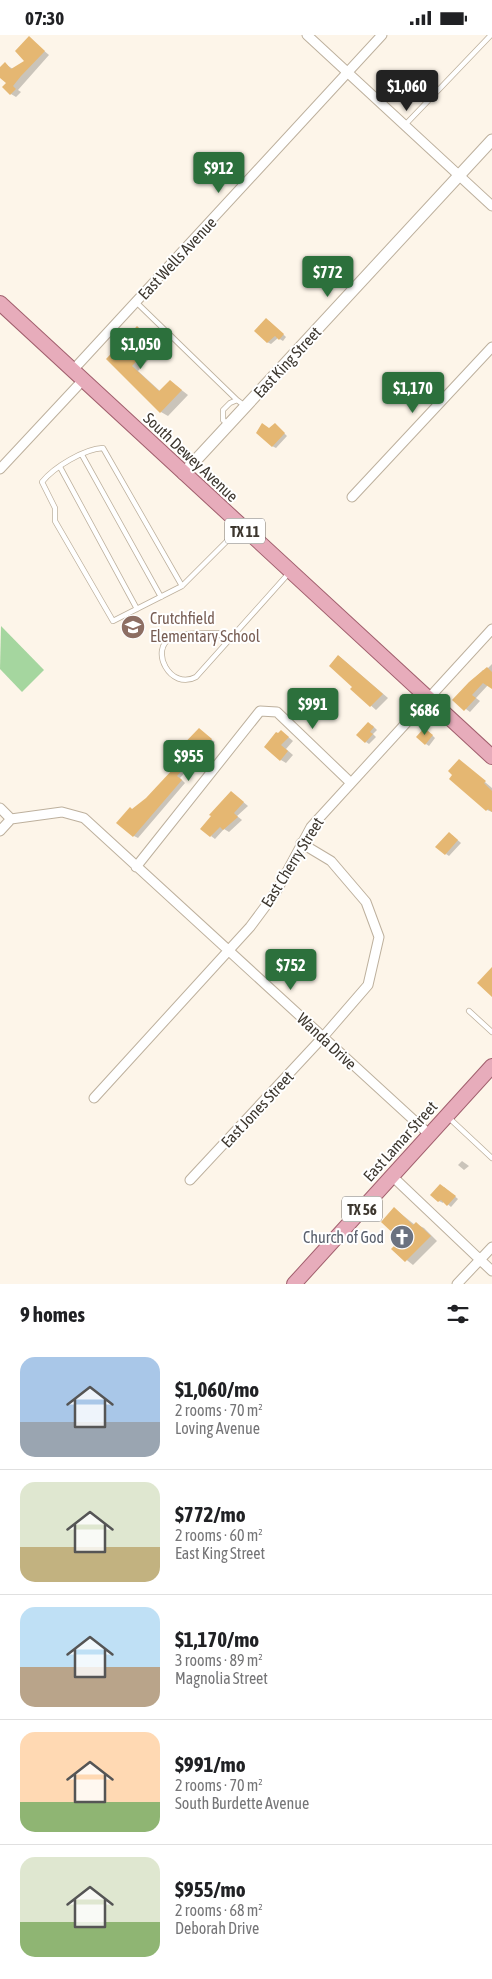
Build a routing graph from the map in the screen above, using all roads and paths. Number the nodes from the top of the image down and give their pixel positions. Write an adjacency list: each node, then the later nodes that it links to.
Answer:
1 (308, 35): 4 (street)
2 (382, 35): 4 (street, East Wells Avenue)
3 (491, 35): 5 (lane)
4 (347, 73): 5 (street); 9 (street, East Wells Avenue)
5 (404, 125): 7 (street)
6 (492, 140): 7 (street, East King Street)
7 (458, 175): 8 (street); 14 (street, East King Street)
8 (492, 206)
9 (136, 302): 12 (street, East Wells Avenue); 14 (lane)
10 (0, 303): 12 (main road, South Dewey Avenue / TX 11)
11 (492, 347): 19 (street)
12 (73, 370): 13 (main road, South Dewey Avenue / TX 11)
13 (84, 379): 17 (street); 18 (main road, South Dewey Avenue / TX 11)
14 (242, 403): 18 (street, East King Street)
15 (82, 455): 16 (lane); 22 (lane); 23 (lane)
16 (60, 467): 24 (lane); 24 (lane)
17 (0, 469)
18 (184, 474): 20 (main road, South Dewey Avenue / TX 11)
19 (352, 497)
20 (241, 527): 21 (main road, South Dewey Avenue / TX 11); 22 (lane)
21 (289, 572): 26 (lane); 27 (main road, South Dewey Avenue / TX 11)
22 (182, 586): 23 (lane)
23 (161, 597): 24 (lane)
24 (137, 609)
25 (492, 629): 27 (street, East Cherry Street)
26 (227, 641): 26 (lane)
27 (428, 699): 28 (main road, South Dewey Avenue / TX 11); 29 (street, East Cherry Street)
28 (492, 757)
29 (351, 783): 33 (street, East Cherry Street); 34 (street)
30 (0, 809): 31 (street)
31 (11, 819): 32 (street); 34 (street, Wanda Drive)
32 (0, 831)
33 (302, 843): 35 (street, East Cherry Street); 38 (street, East Jones Street)
34 (136, 867): 35 (street, Wanda Drive)
35 (229, 949): 38 (street, Wanda Drive); 40 (street, East Cherry Street)
36 (469, 1011): 37 (lane)
37 (492, 1032)
38 (323, 1037): 42 (street, Wanda Drive); 45 (street, East Jones Street)
39 (492, 1066): 41 (main road, East Lamar Street / TX 56)
40 (94, 1098)
41 (447, 1116): 42 (main road, East Lamar Street / TX 56); 43 (lane)
42 (430, 1135): 44 (main road, East Lamar Street / TX 56)
43 (492, 1158)
44 (392, 1176): 47 (street); 49 (main road, East Lamar Street / TX 56)
45 (190, 1181)
46 (492, 1247): 47 (street)
47 (480, 1260): 48 (street); 50 (street)
48 (492, 1271)
49 (294, 1284)
50 (457, 1284)

